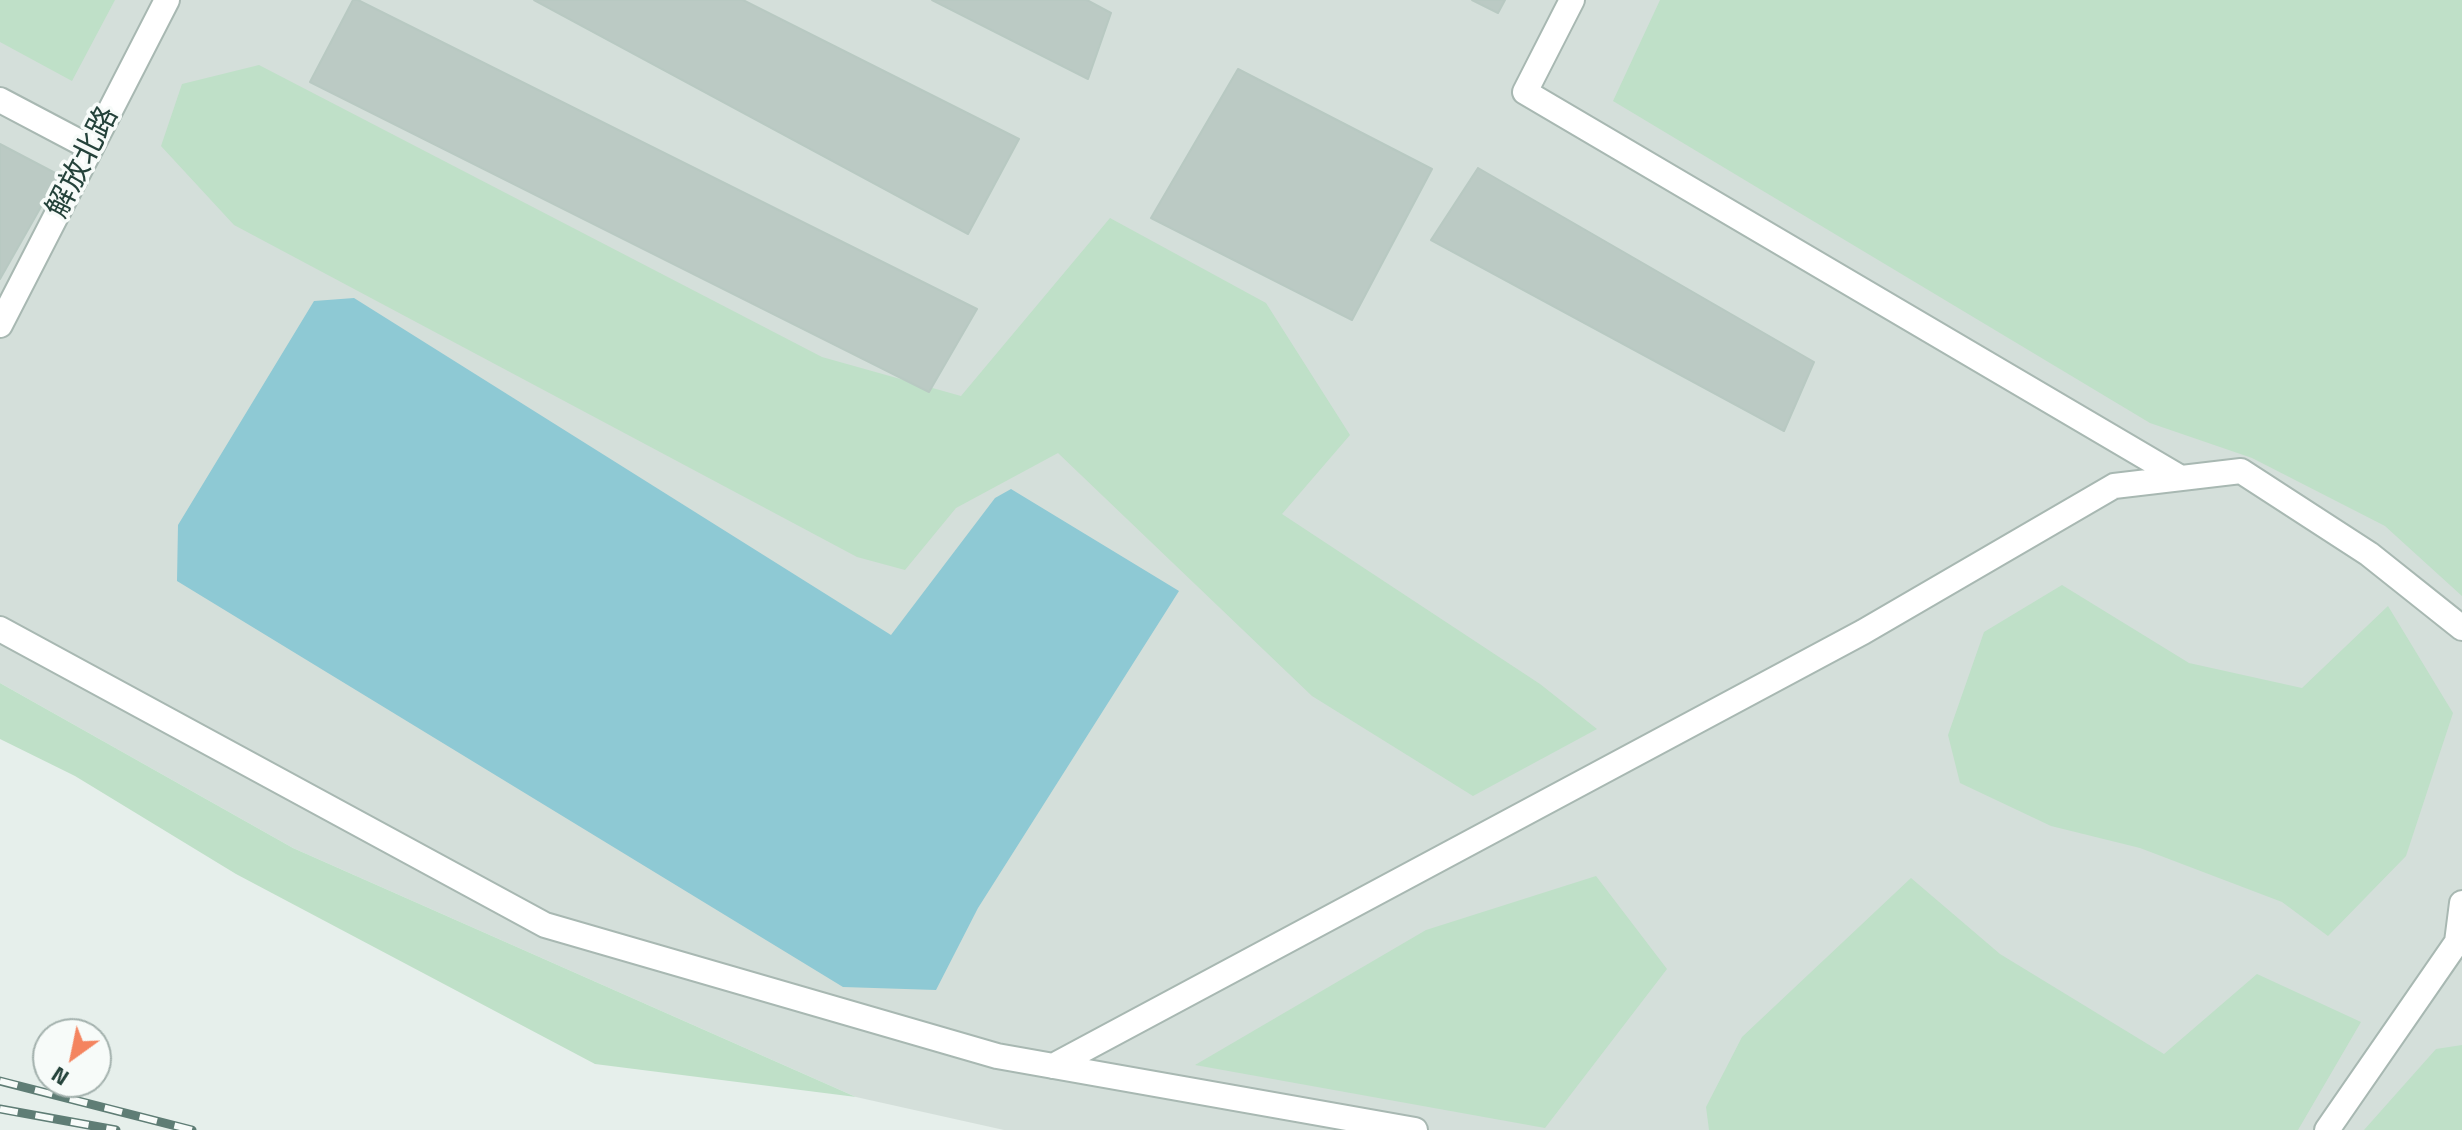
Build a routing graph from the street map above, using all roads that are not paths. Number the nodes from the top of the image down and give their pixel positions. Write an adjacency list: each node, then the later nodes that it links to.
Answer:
1 (167, 0): 4 (street, 解放北路)
2 (1572, 0): 6 (street)
3 (0, 100): 4 (street)
4 (91, 148): 5 (street, 解放北路)
5 (0, 325)
6 (2181, 478): 7 (street); 11 (street)
7 (2462, 628)
8 (0, 629): 11 (street)
9 (2462, 903): 10 (street)
10 (2459, 942): 13 (street)
11 (1053, 1066): 12 (street)
12 (1415, 1130)
13 (2327, 1130)

